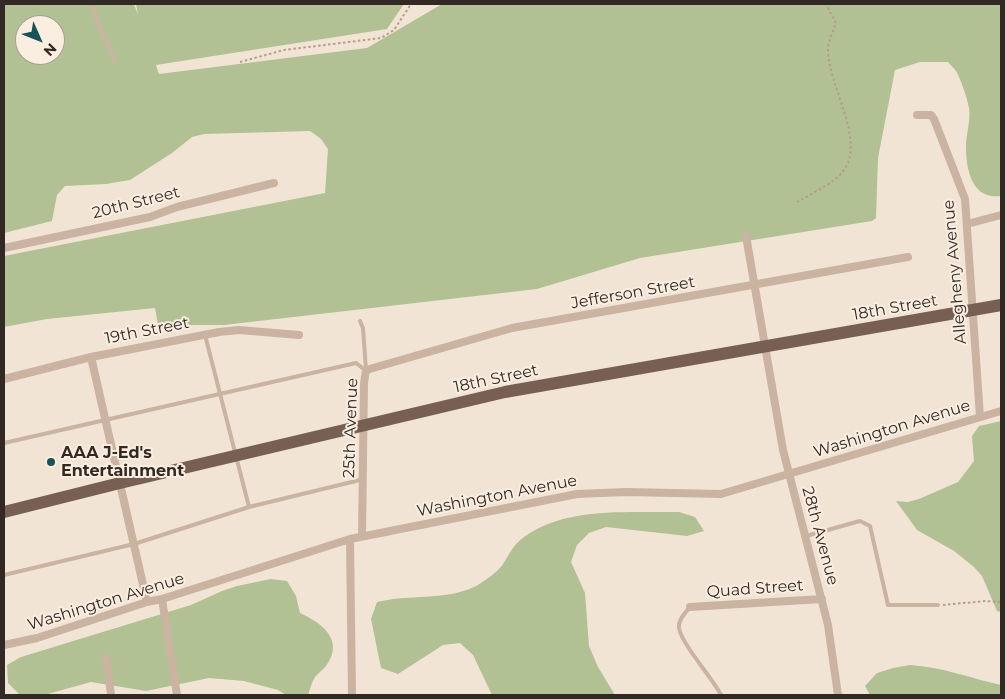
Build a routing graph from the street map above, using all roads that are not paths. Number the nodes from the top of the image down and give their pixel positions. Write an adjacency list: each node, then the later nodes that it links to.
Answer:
1 (93, 4): 2 (lane)
2 (116, 61)
3 (917, 115): 6 (street, Allegheny Avenue)
4 (274, 183): 8 (street, 20th Street)
5 (1001, 215): 6 (street)
6 (967, 224): 12 (street, Allegheny Avenue)
7 (746, 236): 10 (street, 28th Avenue)
8 (4, 248)
9 (908, 257): 10 (street, Jefferson Street)
10 (755, 286): 16 (street, 28th Avenue); 18 (street, Jefferson Street)
11 (1001, 305): 12 (main road, 18th Street)
12 (972, 311): 16 (main road, 18th Street); 22 (street, Allegheny Avenue)
13 (360, 321): 18 (lane, 25th Avenue)
14 (205, 334): 15 (street, 19th Street); 17 (street, 19th Street); 20 (lane)
15 (299, 335)
16 (765, 347): 24 (main road, 18th Street); 27 (street, 28th Avenue)
17 (91, 357): 19 (street, 19th Street); 23 (street)
18 (366, 370): 20 (lane); 24 (street, 25th Avenue)
19 (4, 379)
20 (220, 394): 23 (lane); 26 (lane)
21 (1001, 410): 22 (street, Washington Avenue)
22 (980, 416): 27 (street, Washington Avenue)
23 (105, 420): 25 (lane); 29 (street)
24 (363, 426): 26 (main road, 18th Street); 28 (street, 25th Avenue)
25 (4, 443)
26 (236, 456): 29 (main road, 18th Street); 30 (lane)
27 (789, 474): 32 (street, Washington Avenue); 33 (street, 28th Avenue)
28 (364, 479): 30 (lane); 32 (street, 25th Avenue)
29 (120, 483): 31 (main road, 18th Street); 35 (street)
30 (249, 507): 35 (lane)
31 (4, 512)
32 (362, 536): 34 (street, Washington Avenue)
33 (806, 536): 37 (street, 28th Avenue); 40 (lane)
34 (350, 539): 38 (street, Washington Avenue); 46 (street)
35 (134, 544): 36 (lane); 39 (street)
36 (4, 575)
37 (822, 598): 41 (street, Quad Street); 48 (street, 28th Avenue)
38 (162, 599): 39 (street, Washington Avenue); 45 (street)
39 (147, 602): 42 (street, Washington Avenue)
40 (938, 605)
41 (690, 608): 47 (lane)
42 (4, 645)
43 (106, 657): 44 (street)
44 (111, 695)
45 (177, 695)
46 (352, 695)
47 (721, 695)
48 (838, 695)

